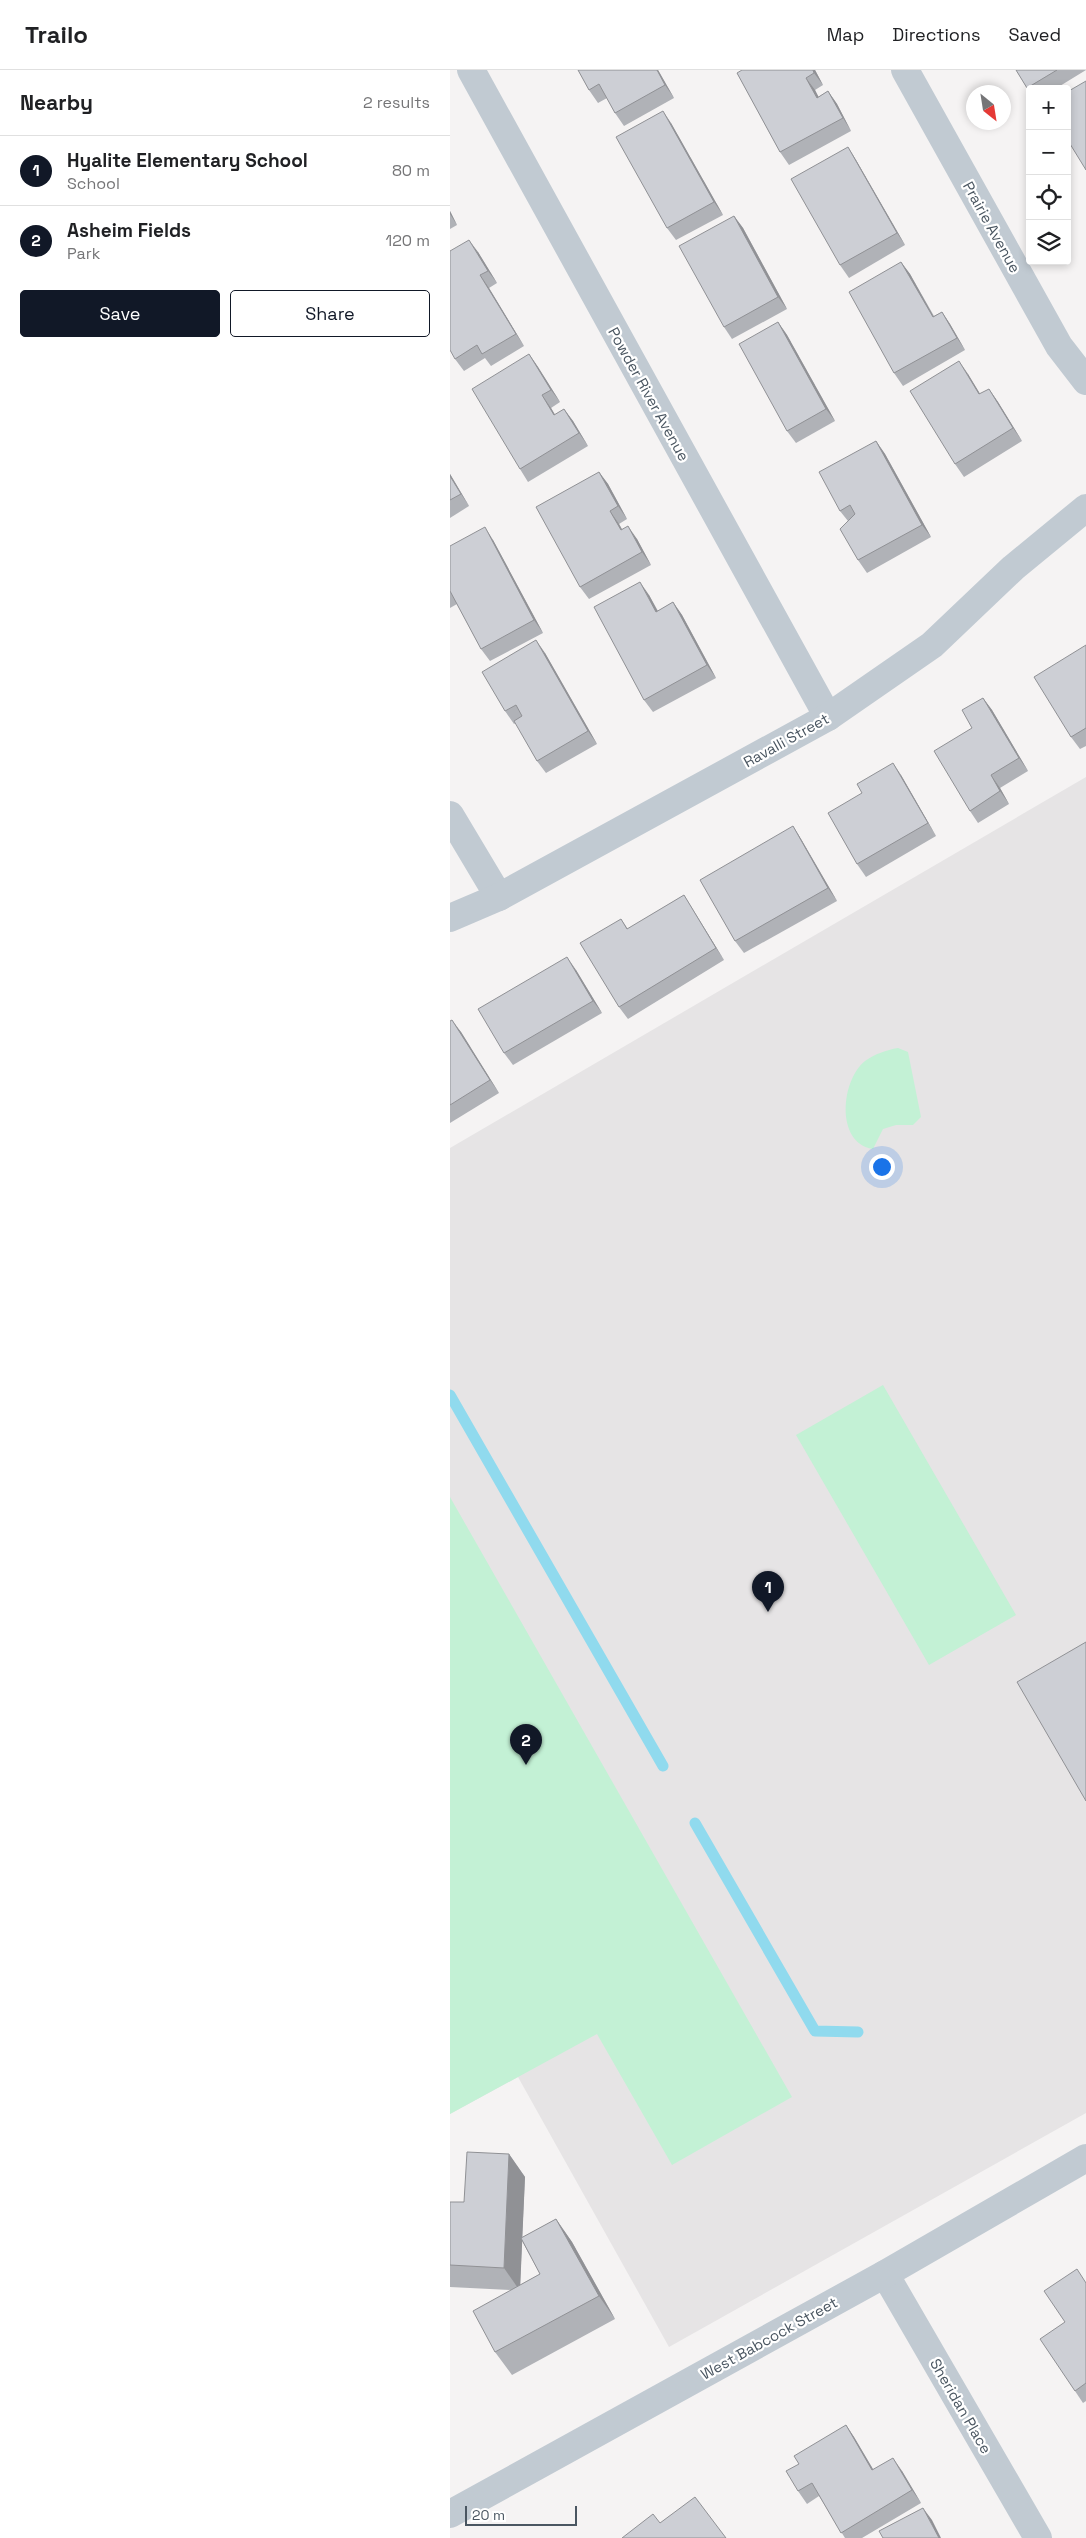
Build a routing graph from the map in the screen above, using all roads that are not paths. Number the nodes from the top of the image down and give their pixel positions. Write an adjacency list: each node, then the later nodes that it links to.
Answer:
1 (471, 70): 5 (street, Powder River Avenue)
2 (905, 70): 3 (street, Prairie Avenue)
3 (1086, 381)
4 (1086, 508): 5 (street, Ravalli Street)
5 (828, 717): 7 (street, Ravalli Street)
6 (450, 815): 7 (street)
7 (499, 897): 8 (street, Ravalli Street)
8 (450, 918)
9 (1086, 2158): 10 (street, West Babcock Street)
10 (885, 2274): 11 (street, West Babcock Street); 12 (street, Sheridan Place)
11 (450, 2514)
12 (1038, 2538)

